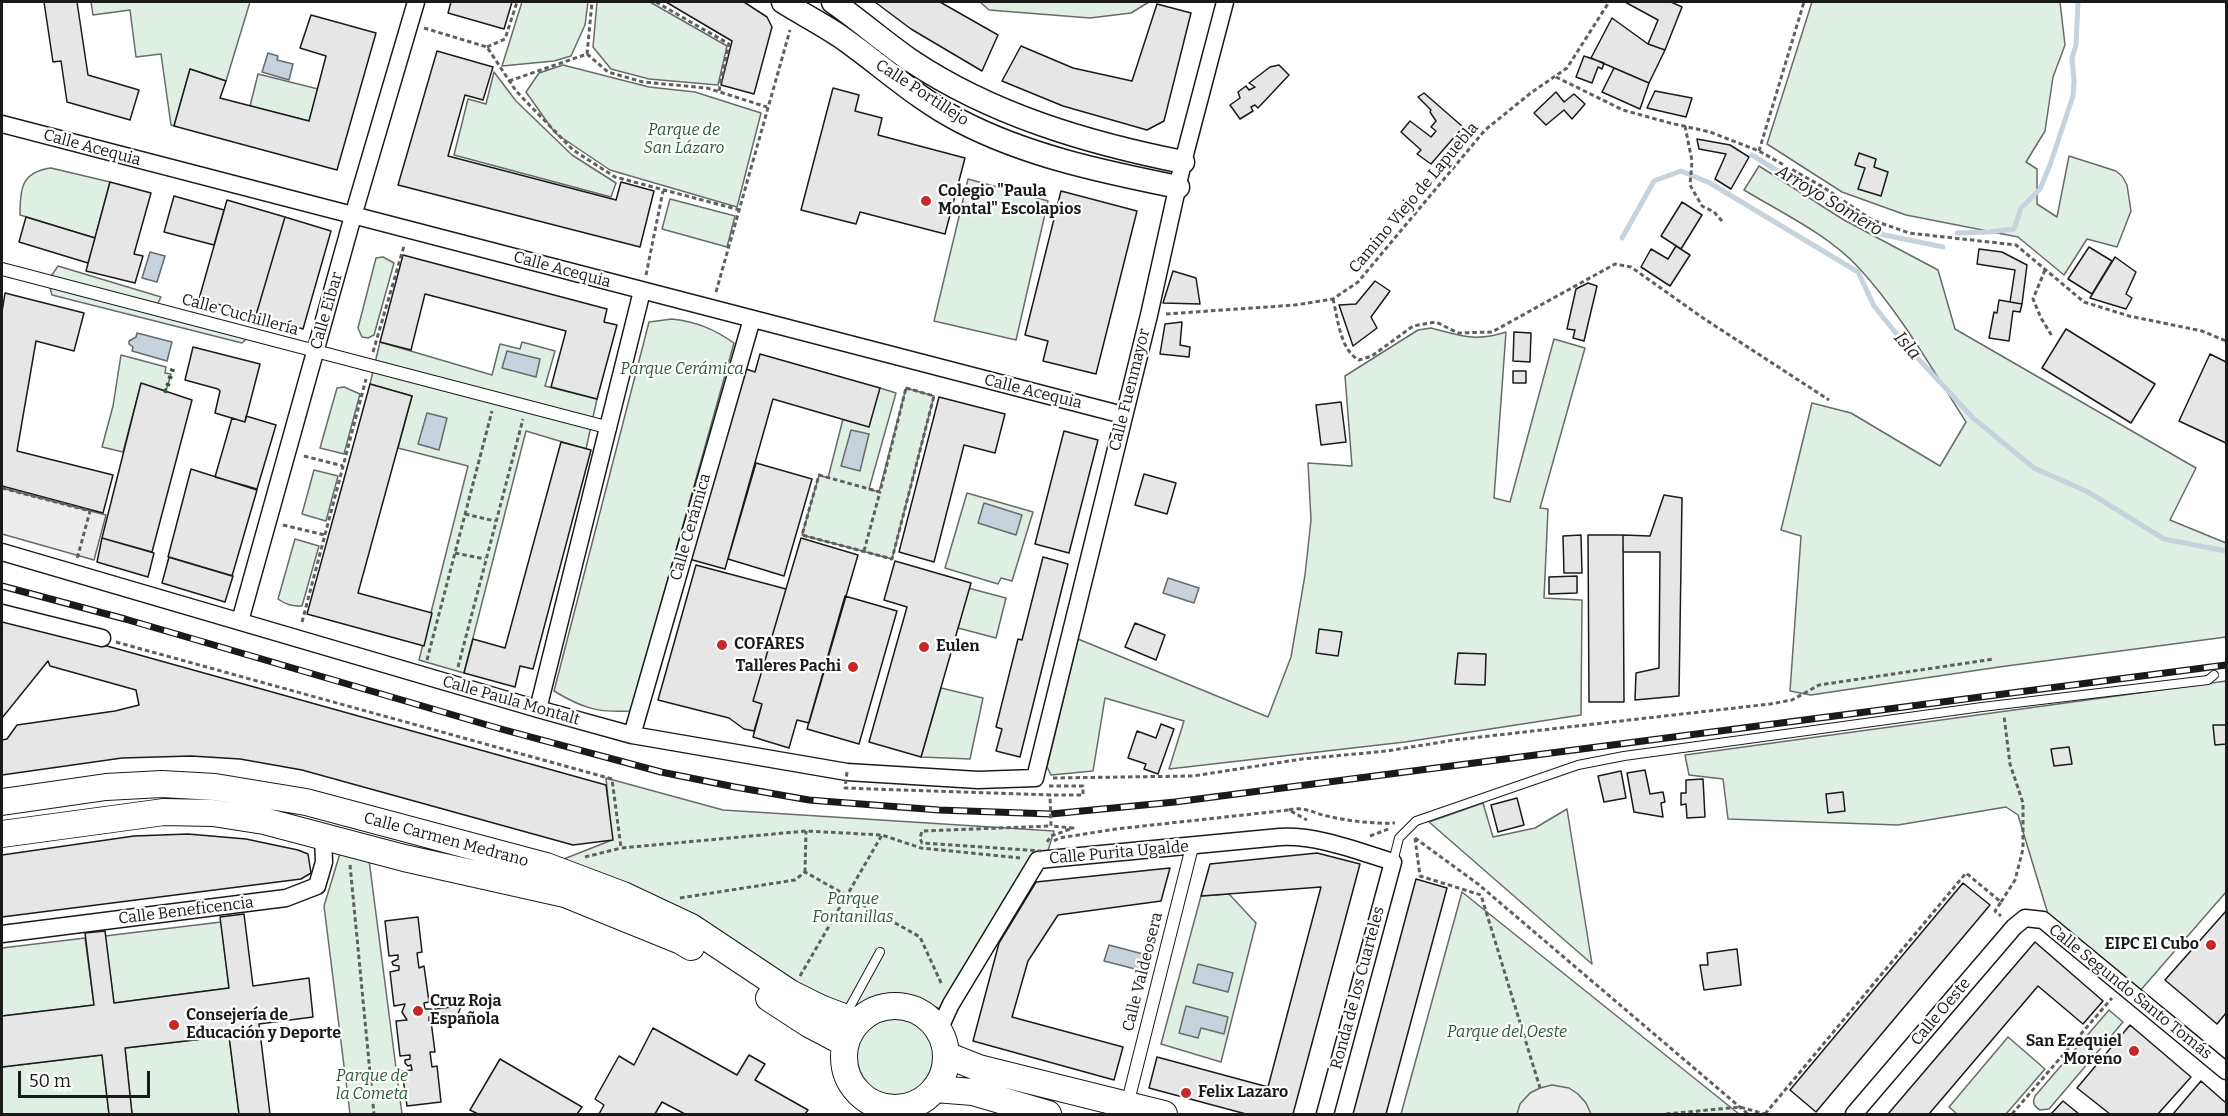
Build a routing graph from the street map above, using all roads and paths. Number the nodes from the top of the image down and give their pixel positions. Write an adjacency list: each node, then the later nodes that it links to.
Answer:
1 (416, 2): 10 (street, Calle Eibar)
2 (517, 2): 11 (path)
3 (592, 2): 12 (path)
4 (656, 2): 15 (path)
5 (833, 2): 20 (main road, Calle Portillejo)
6 (1225, 2): 20 (street, Calle Fuenmayor)
7 (1609, 2): 13 (path, Camino Viejo de Lapuebla)
8 (1804, 2): 19 (path)
9 (789, 6): 16 (path); 21 (main road, Calle Portillejo)
10 (410, 23): 11 (path); 24 (street, Calle Eibar)
11 (487, 47): 14 (path)
12 (587, 54): 14 (path); 15 (path)
13 (1556, 77): 18 (path); 30 (path, Camino Viejo de Lapuebla)
14 (509, 81): 22 (path)
15 (719, 91): 16 (path)
16 (767, 107): 23 (path)
17 (2, 124): 24 (street, Calle Acequia)
18 (1685, 126): 19 (path); 25 (path)
19 (1759, 151): 28 (path)
20 (1184, 162): 21 (street, Calle Fuenmayor)
21 (1178, 187): 32 (street, Calle Fuenmayor)
22 (663, 191): 23 (path); 29 (path)
23 (740, 210): 31 (path)
24 (353, 216): 26 (street, Calle Acequia); 36 (street, Calle Eibar)
25 (1722, 221)
26 (408, 230): 29 (street, Calle Acequia); 37 (path)
27 (2, 269): 36 (street, Calle Cuchillería)
28 (2045, 270): 34 (path); 35 (path)
29 (642, 291): 31 (street, Calle Acequia); 42 (street)
30 (1333, 299): 32 (path, Camino Viejo de Lapuebla); 39 (path)
31 (712, 308): 33 (street, Calle Acequia)
32 (1149, 315): 41 (street, Calle Fuenmayor)
33 (752, 319): 41 (street, Calle Acequia); 66 (street, Calle Cerámica)
34 (2052, 336)
35 (2226, 341)
36 (315, 351): 37 (street, Calle Cuchillería); 43 (street, Calle Eibar)
37 (370, 365): 38 (street, Calle Cuchillería); 44 (path)
38 (495, 397): 40 (street, Calle Cuchillería); 47 (path)
39 (1829, 400)
40 (527, 405): 42 (street, Calle Cuchillería); 48 (path)
41 (1123, 415): 68 (street, Calle Fuenmayor)
42 (610, 428): 65 (street)
43 (288, 451): 44 (path); 49 (street, Calle Eibar)
44 (343, 466): 50 (path)
45 (2, 488): 55 (path)
46 (880, 492): 51 (path); 51 (path); 51 (path)
47 (465, 514): 48 (path); 53 (path)
48 (496, 521): 54 (path)
49 (268, 522): 50 (path); 57 (street, Calle Eibar)
50 (325, 535): 58 (path)
51 (864, 551)
52 (2, 552): 55 (street, Calle Paula Montalt)
53 (455, 553): 54 (path); 61 (path)
54 (486, 559): 63 (path)
55 (74, 572): 57 (street, Calle Paula Montalt)
56 (2, 613): 59 (street)
57 (240, 621): 58 (street, Calle Paula Montalt)
58 (297, 638): 61 (street, Calle Paula Montalt)
59 (102, 639): 74 (path)
60 (1994, 659): 68 (path)
61 (423, 675): 63 (street, Calle Paula Montalt)
62 (2214, 675): 64 (lane)
63 (453, 684): 65 (street, Calle Paula Montalt)
64 (2003, 705): 72 (lane); 87 (path)
65 (538, 709): 66 (street, Calle Paula Montalt)
66 (632, 735): 67 (street, Calle Paula Montalt)
67 (847, 772): 68 (street, Calle Paula Montalt); 69 (path, bridge)
68 (1041, 782): 69 (path)
69 (1050, 795): 73 (path, bridge)
70 (2, 802): 92 (main road, Calle Carmen Medrano)
71 (1289, 810): 72 (path)
72 (1414, 822): 81 (lane)
73 (1051, 826): 77 (path); 80 (path, bridge)
74 (806, 831): 76 (path); 82 (path)
75 (2, 834): 78 (main road, Calle Carmen Medrano)
76 (882, 835): 80 (path); 84 (path)
77 (1051, 836)
78 (335, 839): 90 (street, Calle Beneficencia); 95 (main road, Calle Carmen Medrano); 105 (path)
79 (1192, 847): 80 (street, Calle Purita Ugalde); 81 (street, Calle Purita Ugalde); 102 (street, Calle Valdeosera)
80 (1039, 856): 94 (street, Calle Purita Ugalde)
81 (1394, 862): 109 (street, Ronda de los Cuarteles)
82 (805, 872): 84 (path); 86 (path)
83 (1489, 893): 85 (path); 85 (path); 103 (path)
84 (847, 894): 92 (path); 94 (path)
85 (1481, 895): 100 (path)
86 (675, 899)
87 (2001, 902): 89 (path); 112 (path)
88 (2032, 918): 89 (street, Calle Oeste); 93 (street, Calle Segundo Santo Tomás)
89 (2014, 927): 113 (street, Calle Oeste)
90 (2, 934)
91 (880, 952): 95 (lane)
92 (790, 993): 95 (main road, Calle Carmen Medrano)
93 (2136, 998): 98 (street, Calle Segundo Santo Tomás); 114 (path)
94 (951, 1004): 96 (street, Calle Purita Ugalde)
95 (849, 1028): 96 (main road); 99 (main road)
96 (939, 1030): 97 (main road)
97 (946, 1055): 101 (main road); 102 (main road)
98 (2226, 1071)
99 (852, 1085): 104 (main road); 106 (main road)
100 (1540, 1088)
101 (935, 1089): 104 (main road); 107 (main road)
102 (1126, 1105): 108 (main road)
103 (1740, 1107): 110 (path); 111 (path); 112 (path)
104 (877, 1111)
105 (374, 1114)
106 (853, 1114)
107 (1048, 1114)
108 (1164, 1114)
109 (1324, 1114)
110 (1666, 1114)
111 (1748, 1114)
112 (1765, 1114)
113 (1854, 1114)
114 (2012, 1114)

